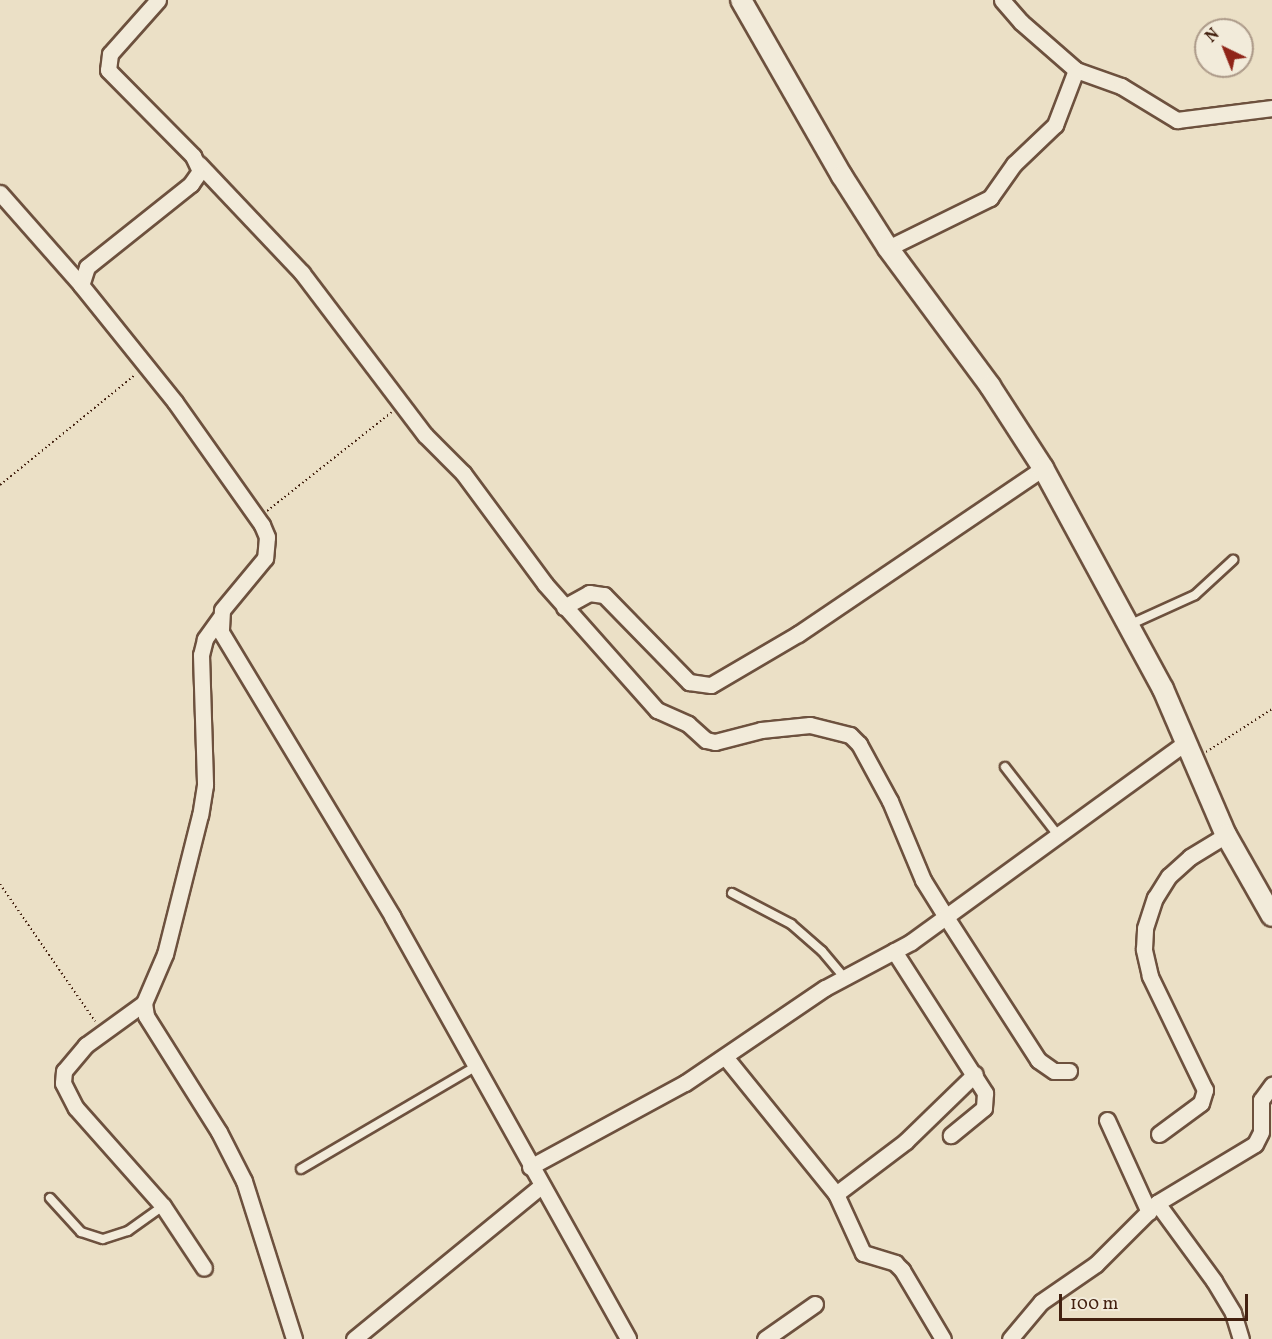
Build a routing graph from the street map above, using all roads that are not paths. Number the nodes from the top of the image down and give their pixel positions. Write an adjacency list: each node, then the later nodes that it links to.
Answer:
1 (158, 0): 6 (street)
2 (741, 0): 8 (street)
3 (1002, 0): 4 (street)
4 (1076, 70): 5 (street); 8 (street)
5 (1272, 108)
6 (198, 164): 9 (street); 12 (street)
7 (0, 193): 9 (street)
8 (888, 249): 10 (street)
9 (81, 285): 13 (street)
10 (1043, 468): 12 (street); 14 (street)
11 (1233, 560): 14 (lane)
12 (564, 607): 21 (street)
13 (220, 618): 24 (street); 26 (street)
14 (1129, 625): 15 (street)
15 (1190, 751): 17 (street); 18 (street)
16 (1005, 766): 17 (lane)
17 (1057, 834): 21 (street)
18 (1226, 835): 20 (street); 31 (street)
19 (732, 893): 23 (lane)
20 (1272, 916)
21 (946, 917): 22 (street); 27 (street)
22 (894, 951): 23 (street); 28 (street)
23 (844, 977): 25 (street)
24 (144, 1003): 38 (street); 42 (street)
25 (726, 1058): 33 (street); 36 (street)
26 (475, 1067): 33 (street); 34 (lane)
27 (1069, 1071)
28 (975, 1074): 32 (street); 36 (street)
29 (1272, 1085): 39 (street)
30 (1107, 1120): 39 (street)
31 (1159, 1134)
32 (951, 1135)
33 (530, 1167): 35 (street)
34 (301, 1169)
35 (541, 1186): 43 (street); 44 (street)
36 (836, 1194): 46 (street)
37 (50, 1198): 38 (lane)
38 (163, 1206): 40 (street)
39 (1153, 1207): 47 (street); 48 (street)
40 (204, 1268)
41 (815, 1304): 45 (street)
42 (294, 1339)
43 (354, 1339)
44 (628, 1339)
45 (765, 1339)
46 (943, 1339)
47 (1010, 1339)
48 (1241, 1339)

